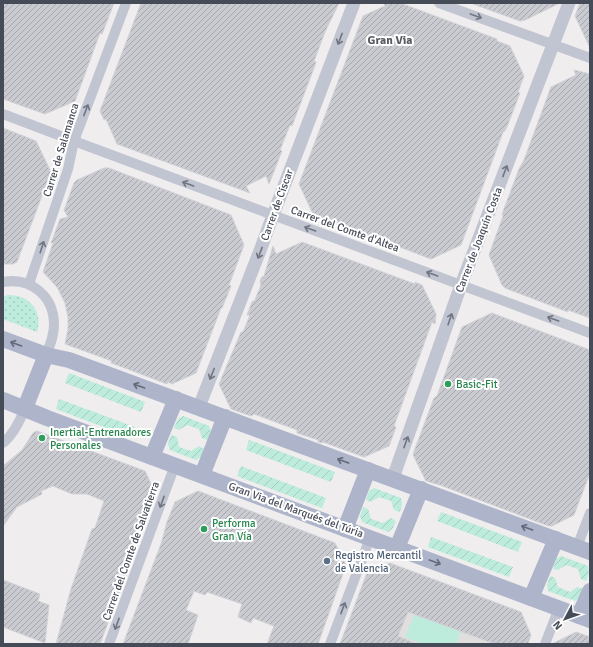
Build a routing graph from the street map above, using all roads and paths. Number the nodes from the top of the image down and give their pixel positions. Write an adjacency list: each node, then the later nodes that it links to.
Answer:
1 (126, 3): 8 (street, Carrer de Salamanca, one-way to 1)
2 (354, 3): 9 (street, Carrer de Císcar, one-way to 9)
3 (439, 3): 5 (street, one-way to 5)
4 (569, 3): 5 (street, Carrer de Joaquín Costa)
5 (553, 45): 6 (street); 12 (street, Carrer de Joaquín Costa, one-way to 5)
6 (590, 58)
7 (3, 114): 8 (street, Carrer del Comte d'Altea)
8 (74, 141): 9 (street, Carrer del Comte d'Altea, one-way to 8); 11 (street, Carrer de Salamanca, one-way to 8)
9 (273, 215): 12 (street, Carrer del Comte d'Altea, one-way to 9); 18 (street, Carrer de Císcar, one-way to 18)
10 (3, 282): 11 (street)
11 (29, 284): 15 (street)
12 (461, 285): 13 (street, Carrer del Comte d'Altea, one-way to 12); 26 (street, Carrer de Joaquín Costa, one-way to 12)
13 (590, 333)
14 (3, 339): 15 (main road, one-way to 14)
15 (46, 355): 16 (main road, one-way to 15); 19 (main road)
16 (176, 399): 18 (main road); 22 (main road)
17 (3, 400): 19 (main road, Gran Via del Marqués del Túria)
18 (199, 407): 20 (main road)
19 (25, 408): 21 (street); 22 (main road, Gran Via del Marqués del Túria)
20 (225, 417): 24 (main road, one-way to 20); 25 (main road)
21 (3, 442)
22 (152, 457): 23 (main road, Gran Via del Marqués del Túria)
23 (175, 465): 25 (main road, Gran Via del Marqués del Túria); 38 (street, Carrer del Comte de Salvatierra, one-way to 38)
24 (368, 470): 26 (main road); 29 (main road)
25 (202, 475): 29 (main road, Gran Via del Marqués del Túria)
26 (393, 478): 27 (main road)
27 (421, 489): 31 (main road, one-way to 27); 32 (main road)
28 (590, 513): 33 (street)
29 (345, 528): 30 (main road, Gran Via del Marqués del Túria)
30 (370, 538): 32 (main road, Gran Via del Marqués del Túria); 39 (street, one-way to 30)
31 (556, 539): 33 (main road); 35 (main road)
32 (396, 548): 35 (main road, Gran Via del Marqués del Túria, one-way to 35)
33 (584, 549)
34 (590, 591): 37 (main road)
35 (531, 598): 36 (main road, Gran Via del Marqués del Túria)
36 (559, 608): 37 (main road, Gran Via del Marqués del Túria); 40 (street)
37 (585, 618)
38 (109, 644)
39 (330, 644)
40 (544, 644)

